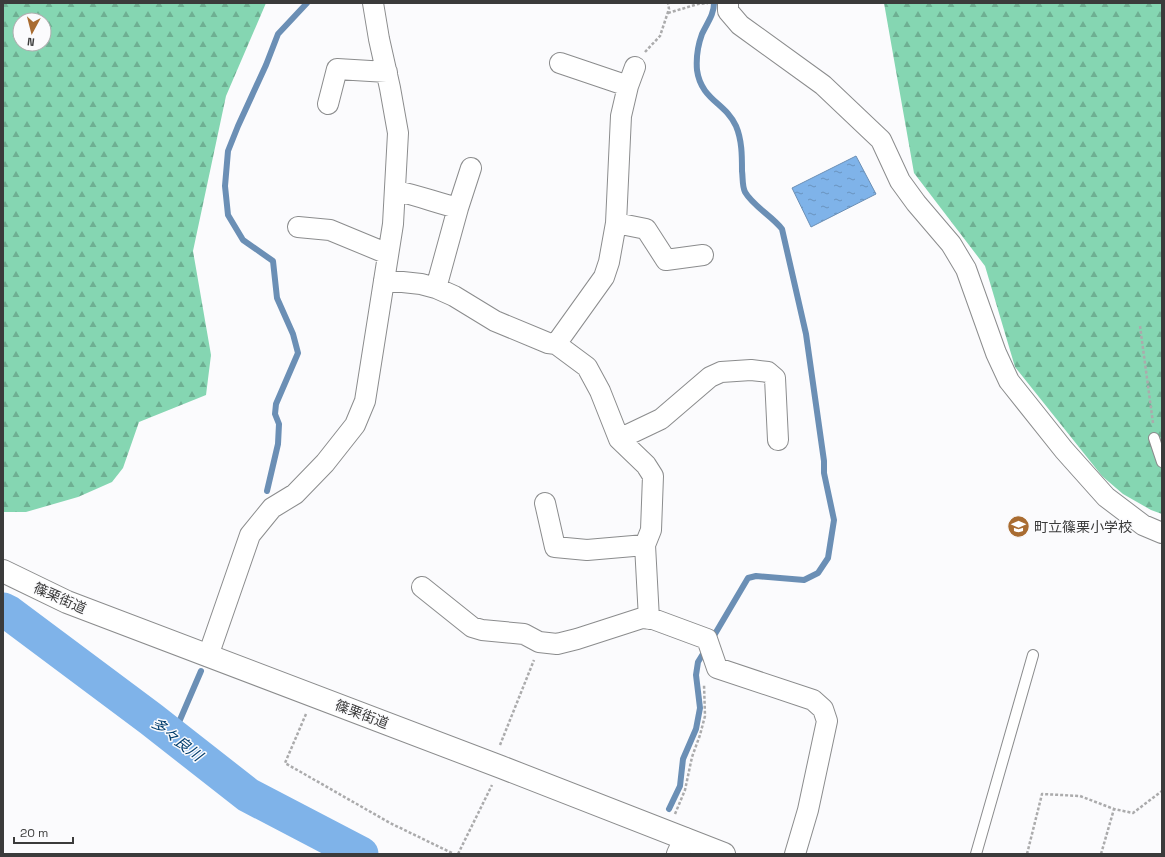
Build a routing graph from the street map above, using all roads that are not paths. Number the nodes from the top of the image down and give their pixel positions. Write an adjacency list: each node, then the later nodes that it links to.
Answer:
1 (373, 3): 5 (street)
2 (728, 3): 23 (street)
3 (560, 63): 6 (street)
4 (635, 67): 6 (street)
5 (387, 72): 7 (street); 9 (street)
6 (628, 86): 11 (street)
7 (328, 104)
8 (471, 168): 10 (street)
9 (396, 191): 10 (street); 13 (street)
10 (458, 208): 16 (street)
11 (616, 223): 14 (street); 17 (street)
12 (298, 227): 13 (street)
13 (388, 254): 15 (street)
14 (703, 255)
15 (384, 280): 16 (street); 29 (street)
16 (436, 288): 17 (street)
17 (556, 344): 19 (street)
18 (1154, 438): 21 (lane)
19 (619, 439): 20 (street); 24 (street)
20 (778, 440)
21 (1162, 462)
22 (545, 503): 24 (street)
23 (1162, 532)
24 (645, 544): 27 (street)
25 (3, 571): 29 (main road, 篠栗街道)
26 (422, 587): 27 (street)
27 (649, 619): 32 (street)
28 (1033, 655): 33 (lane)
29 (208, 656): 30 (main road, 篠栗街道)
30 (677, 842): 31 (main road, 篠栗街道)
31 (724, 854)
32 (795, 854)
33 (976, 854)

